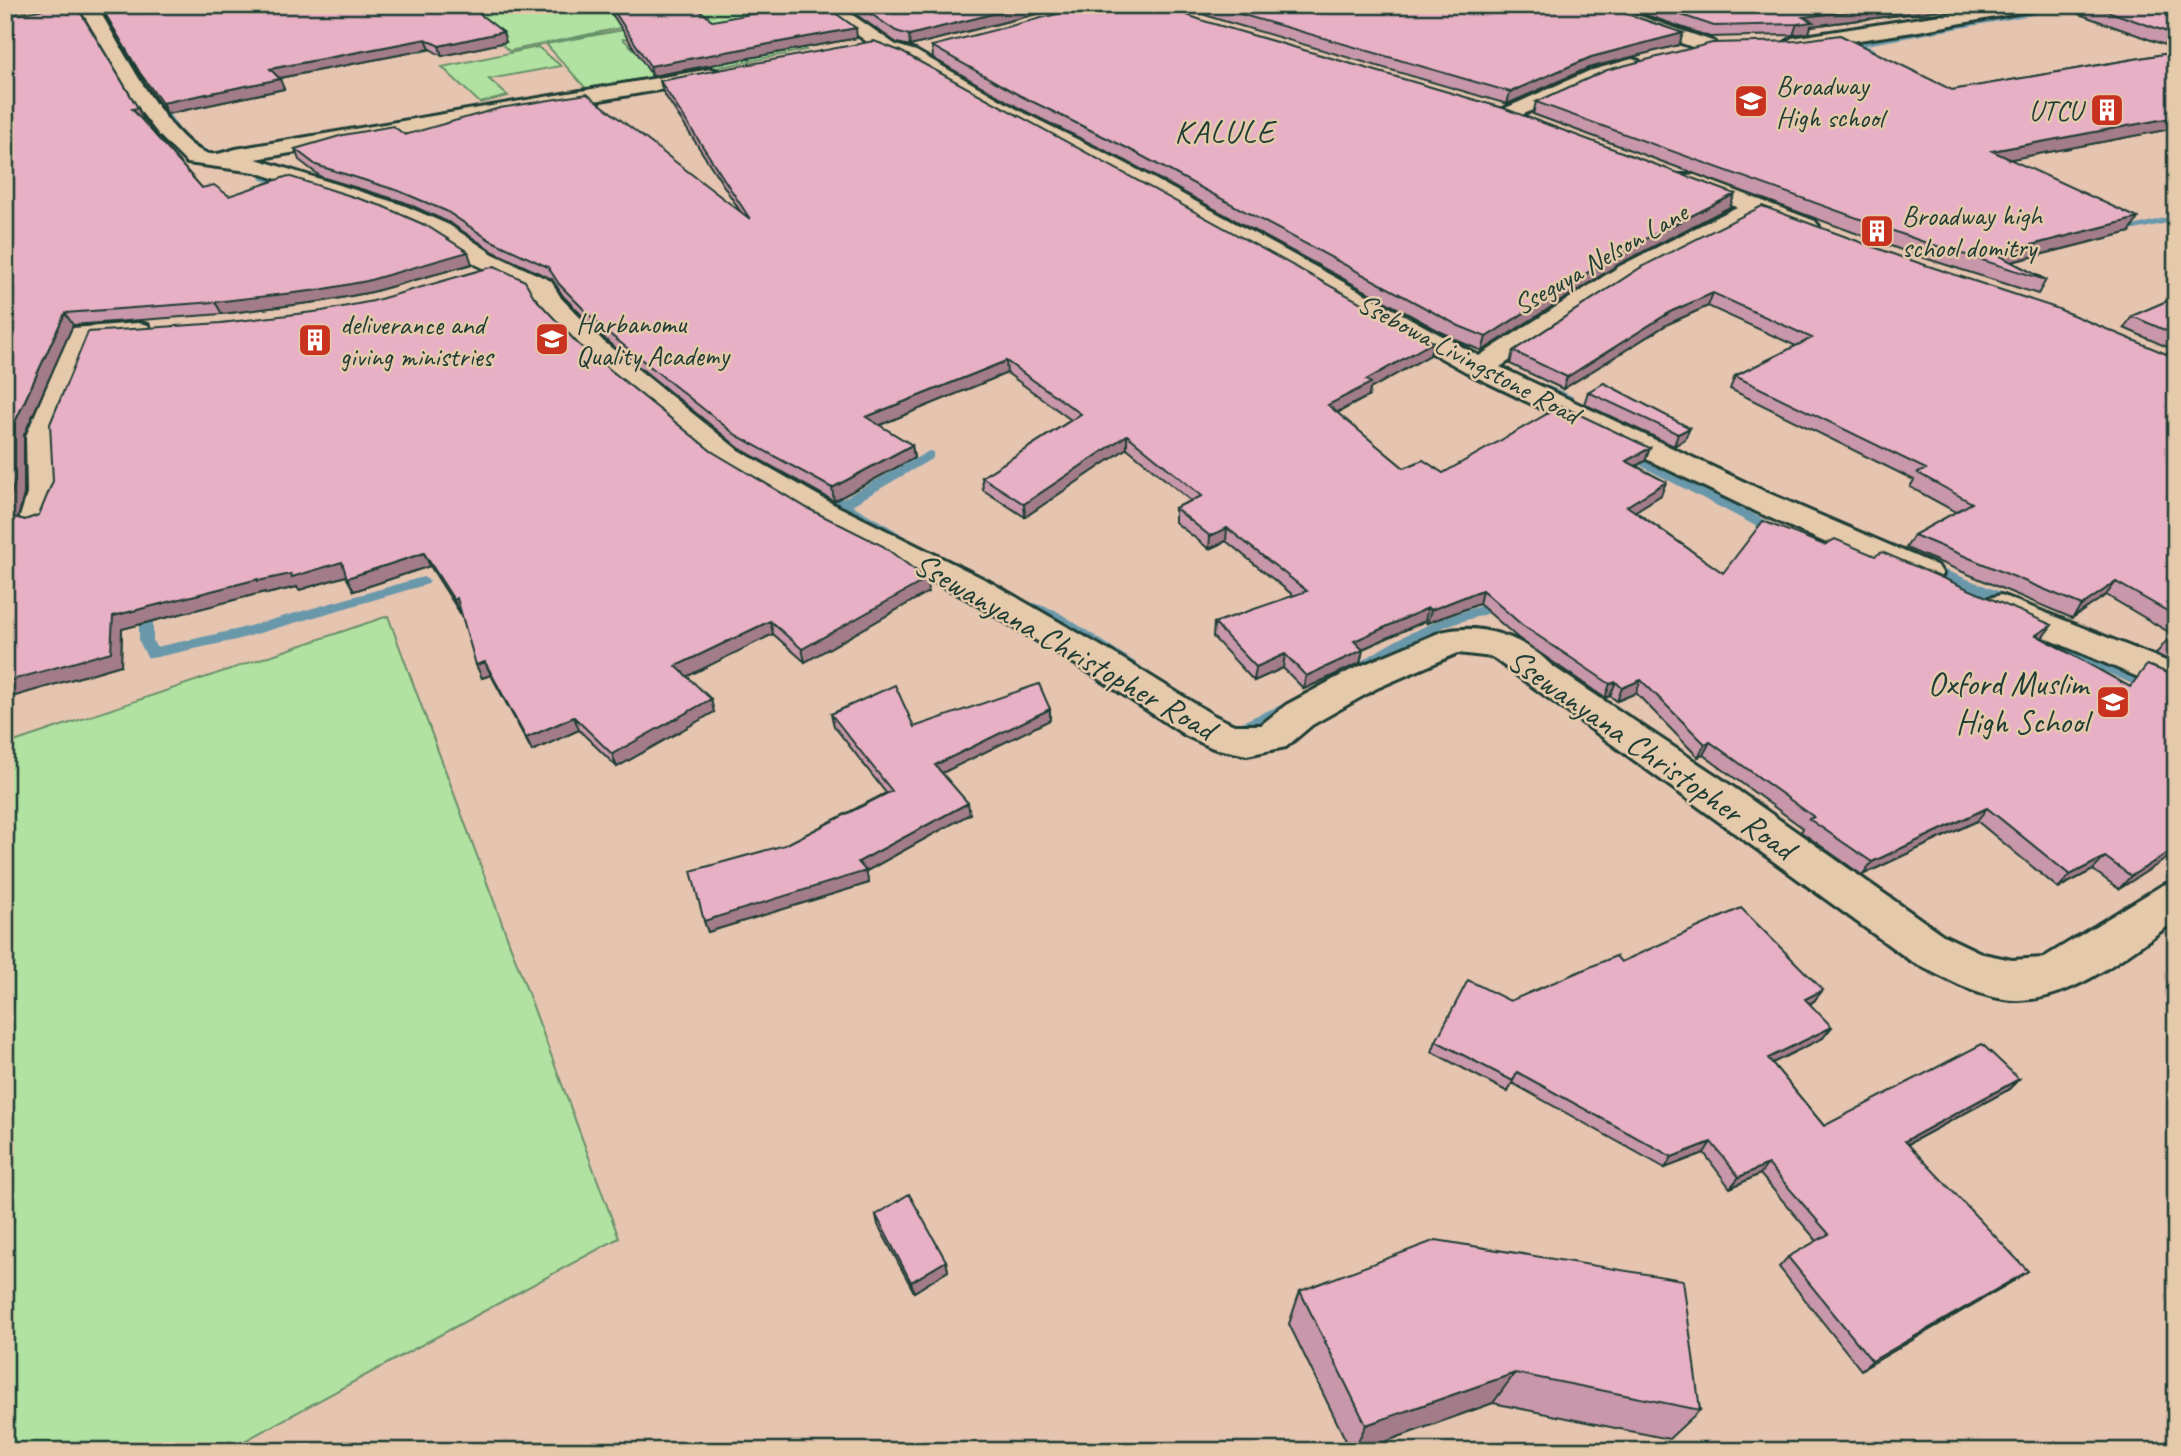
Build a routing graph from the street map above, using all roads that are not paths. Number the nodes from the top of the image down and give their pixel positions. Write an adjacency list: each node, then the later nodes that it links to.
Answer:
1 (86, 5): 6 (street); 15 (street, Ssewanyana Christopher Road)
2 (826, 5): 22 (street, Ssebowa Livingstone Road)
3 (1590, 5): 9 (street)
4 (2034, 5): 7 (street)
5 (1880, 12): 7 (street)
6 (5, 19)
7 (1913, 27): 8 (street)
8 (1769, 45)
9 (1708, 46): 10 (street); 11 (street)
10 (1732, 46)
11 (1673, 53)
12 (1651, 59): 14 (street)
13 (736, 70): 15 (street)
14 (1534, 123)
15 (208, 161): 19 (street, Ssewanyana Christopher Road)
16 (1663, 171): 17 (street)
17 (1755, 207): 18 (street); 22 (street, Sseguya Nelson Lane)
18 (1830, 234)
19 (503, 267): 20 (street); 27 (street, Ssewanyana Christopher Road)
20 (465, 276)
21 (159, 330): 23 (street)
22 (1480, 368): 24 (street, Ssebowa Livingstone Road)
23 (35, 520)
24 (1949, 584)
25 (1975, 595): 26 (street)
26 (2176, 680)
27 (2176, 898)

